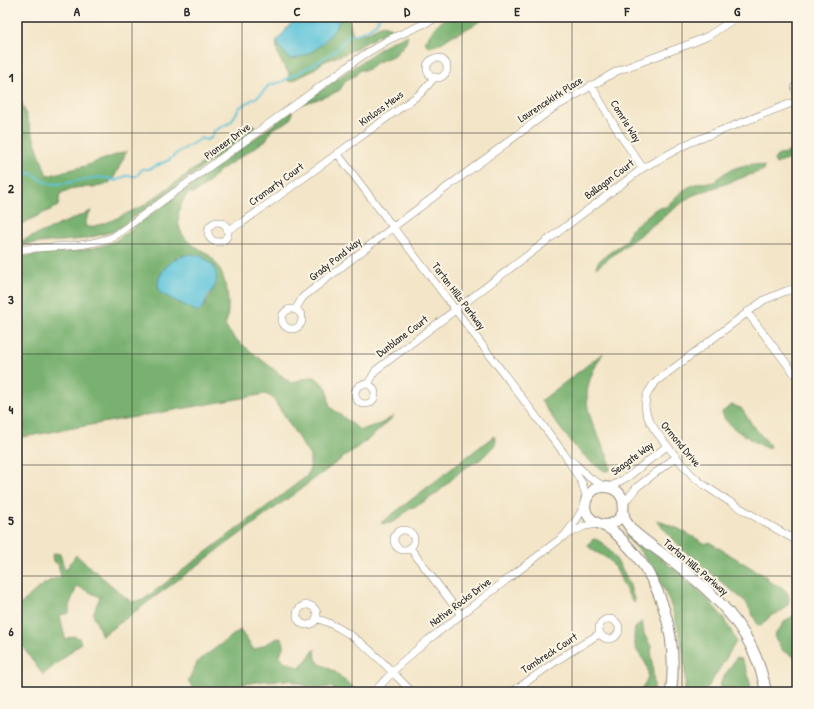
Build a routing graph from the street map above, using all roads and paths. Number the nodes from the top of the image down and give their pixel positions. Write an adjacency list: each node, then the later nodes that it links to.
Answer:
1 (439, 17): 12 (street, Pioneer Drive)
2 (737, 17): 5 (street, Laurencekirk Place)
3 (434, 78): 8 (street, Kinloss Mews)
4 (797, 83): 6 (street)
5 (591, 85): 9 (street, Comrie Way); 10 (street, Laurencekirk Place)
6 (797, 94)
7 (797, 101): 9 (street, Ballagan Court)
8 (337, 153): 10 (street, Tartan Hills Parkway); 11 (street, Cromarty Court)
9 (643, 168): 15 (street, Ballagan Court)
10 (392, 228): 14 (street, Grady Pond Way); 15 (street, Tartan Hills Parkway)
11 (227, 230)
12 (17, 250)
13 (797, 288): 16 (street, Ormond Drive)
14 (295, 310)
15 (455, 310): 18 (street, Dunblane Court); 20 (street, Tartan Hills Parkway)
16 (747, 312): 17 (street); 19 (street, Ormond Drive)
17 (797, 377)
18 (368, 384)
19 (667, 446): 21 (street, Ormond Drive); 22 (street, Seagate Way)
20 (563, 452): 22 (street, Tartan Hills Parkway); 23 (street, Tartan Hills Parkway)
21 (676, 457): 24 (street); 27 (street, Ormond Drive)
22 (607, 487): 23 (street); 24 (street, Tartan Hills Parkway)
23 (586, 501): 25 (street, Tartan Hills Parkway); 26 (street, Native Rocks Drive)
24 (624, 506): 25 (street); 37 (street, Tartan Hills Parkway)
25 (602, 525): 26 (street, Native Rocks Drive); 36 (street, Tartan Hills Parkway)
26 (564, 536): 29 (street, Native Rocks Drive)
27 (797, 541)
28 (410, 548): 29 (street)
29 (461, 615): 32 (street, Native Rocks Drive)
30 (316, 618): 32 (street)
31 (599, 634): 35 (street, Tombreck Court)
32 (392, 672): 33 (street, Native Rocks Drive); 34 (street)
33 (374, 692)
34 (412, 692)
35 (512, 692)
36 (671, 692)
37 (766, 692)

